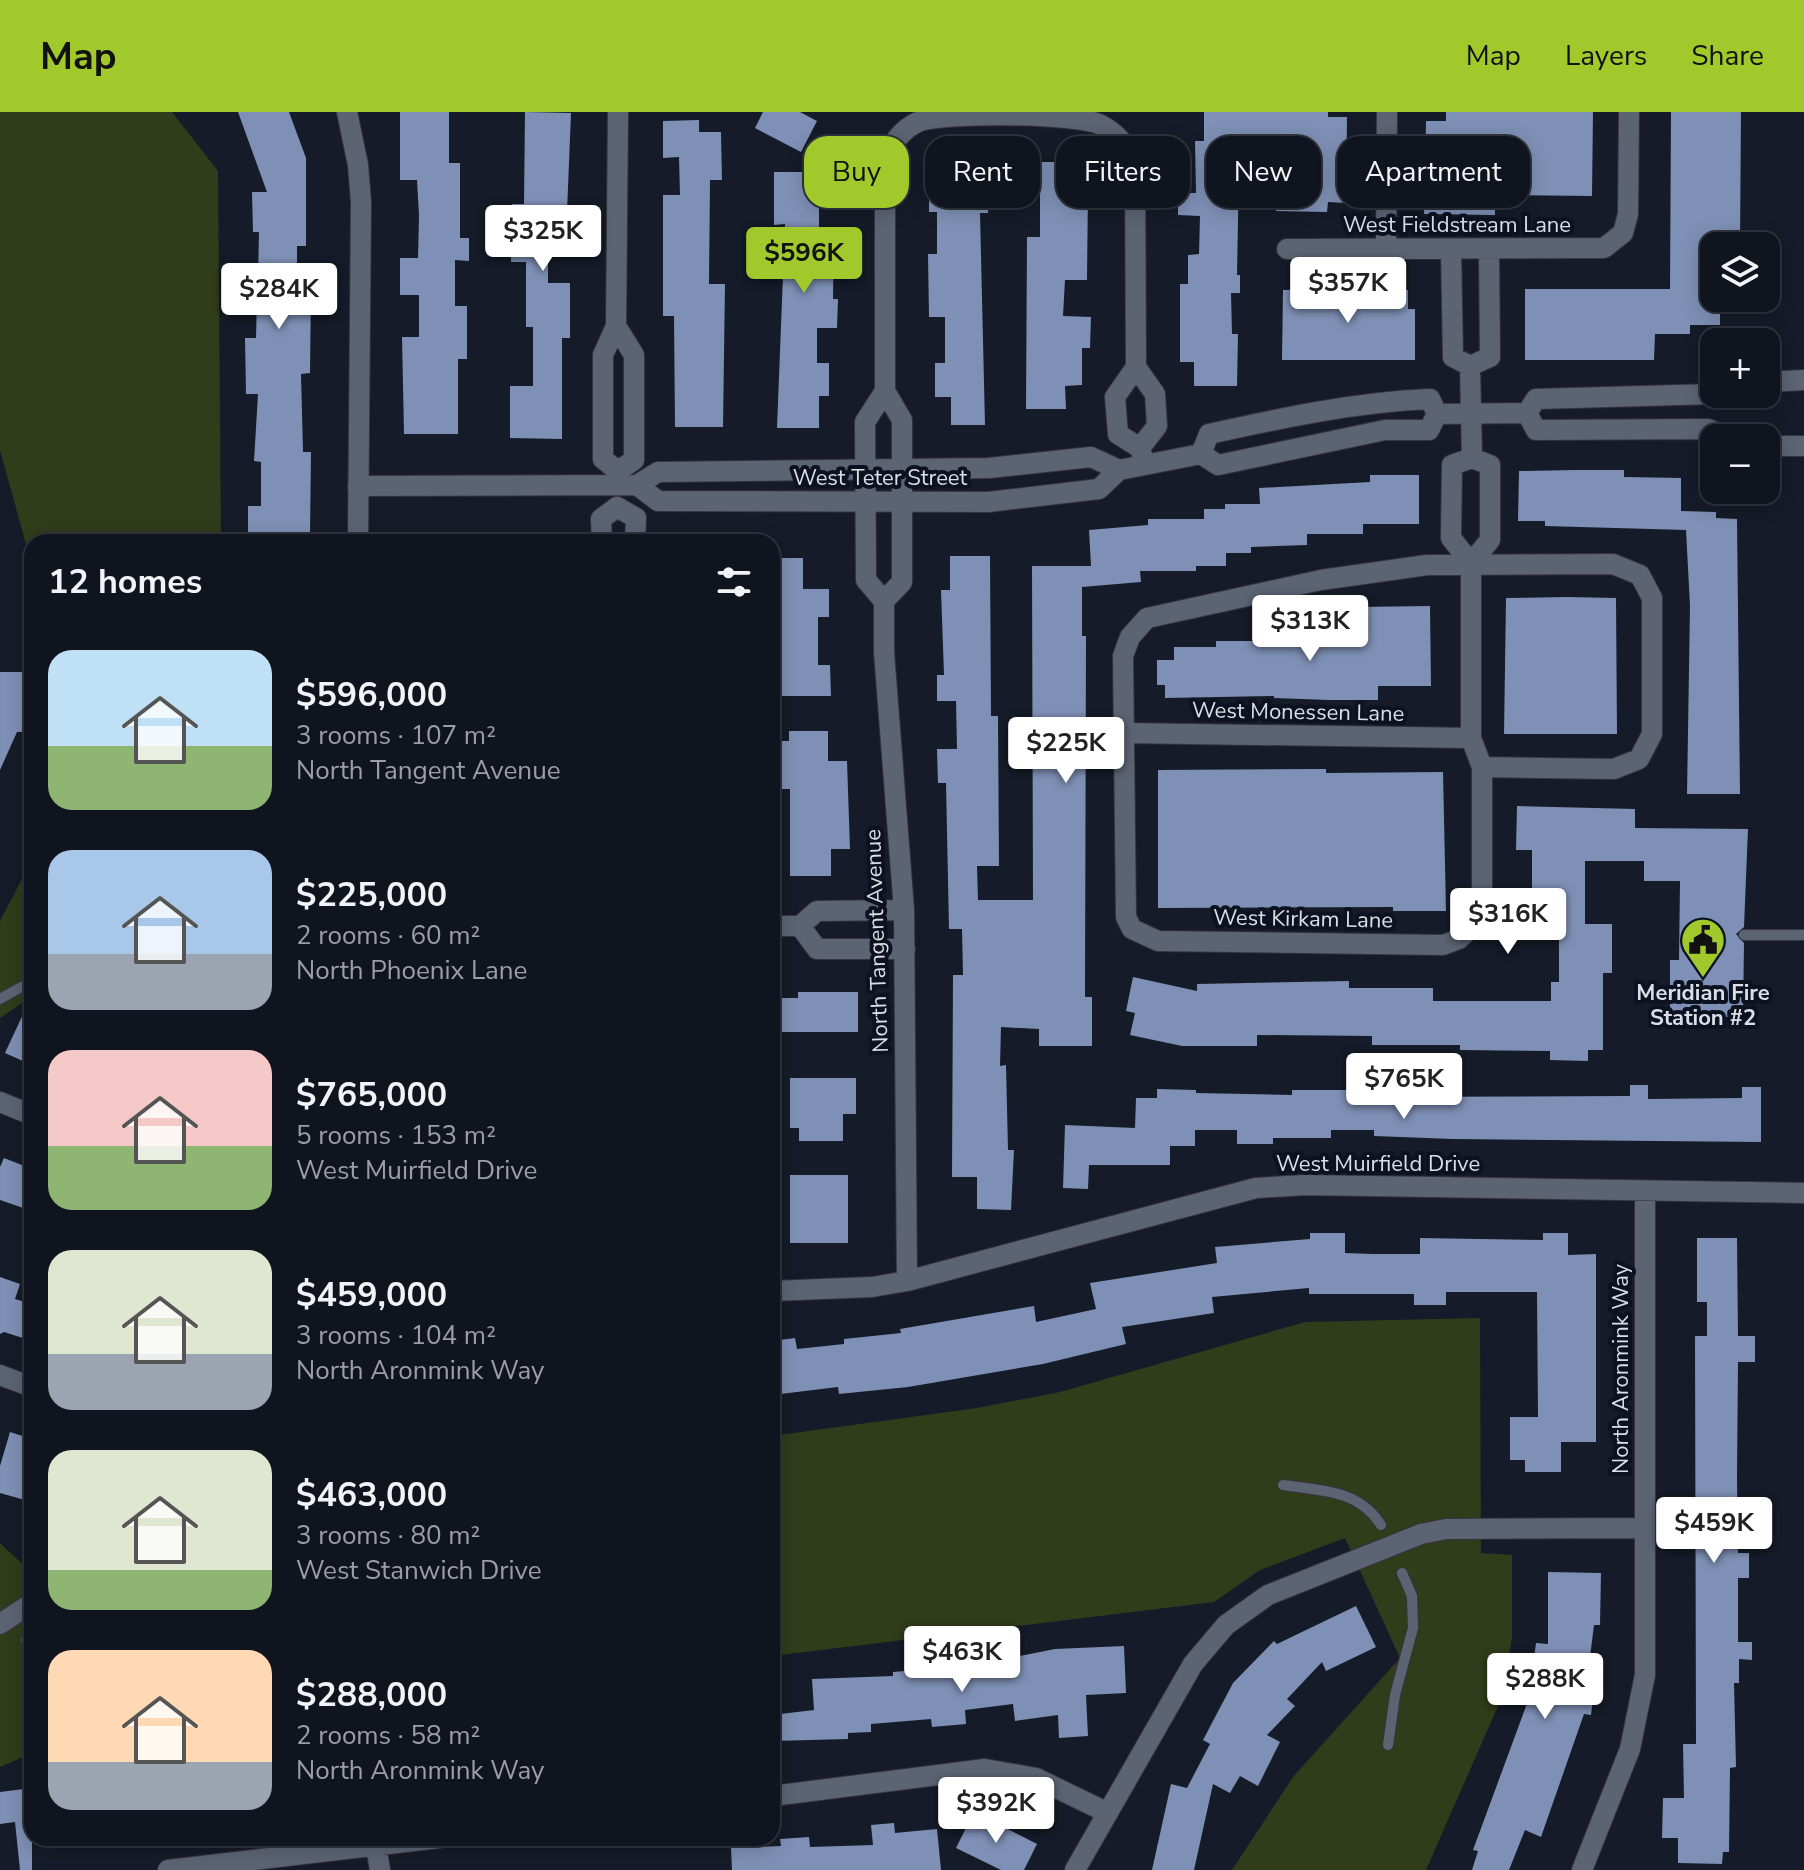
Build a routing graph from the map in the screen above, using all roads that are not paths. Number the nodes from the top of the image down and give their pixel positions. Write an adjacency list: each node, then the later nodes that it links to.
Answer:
1 (347, 112): 28 (street)
2 (618, 112): 9 (street)
3 (1387, 112): 5 (street)
4 (1629, 112): 8 (street, West Fieldstream Lane)
5 (1386, 248): 6 (street, West Fieldstream Lane); 7 (street, West Fieldstream Lane)
6 (1287, 249)
7 (1451, 249): 8 (street, West Fieldstream Lane); 10 (street)
8 (1489, 249): 10 (street)
9 (616, 326): 29 (street); 29 (street)
10 (1470, 366): 18 (street)
11 (1136, 367): 14 (street, North Tangent Avenue); 23 (street); 23 (street)
12 (1804, 380): 13 (street)
13 (1780, 381)
14 (885, 391): 25 (street, North Tangent Avenue); 27 (street, North Tangent Avenue)
15 (1700, 394): 16 (street, West Teter Street)
16 (1527, 413): 18 (street, West Teter Street); 19 (street)
17 (1437, 414): 18 (street, West Teter Street); 22 (street, West Teter Street); 22 (street, West Teter Street)
18 (1471, 414): 24 (street)
19 (1700, 429)
20 (1780, 446): 21 (street)
21 (1804, 446)
22 (1201, 454): 23 (street, West Teter Street)
23 (1142, 456): 26 (street, West Teter Street)
24 (1472, 458): 35 (street); 35 (street)
25 (865, 470): 27 (street, West Teter Street); 29 (street, West Teter Street); 30 (street, North Tangent Avenue)
26 (1119, 470): 27 (street, West Teter Street); 31 (street, West Teter Street)
27 (902, 471): 31 (street, North Tangent Avenue)
28 (358, 486): 29 (street, West Teter Street); 32 (street)
29 (622, 487): 30 (street, West Teter Street); 33 (street); 34 (street)
30 (865, 502): 31 (street, West Teter Street); 36 (street, North Tangent Avenue)
31 (902, 502): 36 (street, North Tangent Avenue)
32 (358, 534)
33 (602, 534)
34 (635, 534)
35 (1471, 563): 37 (street); 38 (street); 39 (street)
36 (884, 601): 40 (street, North Tangent Avenue)
37 (1124, 733): 38 (street, West Monessen Lane); 39 (street, West Kirkam Lane)
38 (1471, 738): 39 (street)
39 (1482, 767)
40 (904, 910): 42 (street); 45 (street, North Tangent Avenue)
41 (780, 926): 42 (street)
42 (800, 926): 45 (street)
43 (1744, 935): 44 (lane)
44 (1804, 935)
45 (905, 949): 52 (street, North Tangent Avenue)
46 (24, 986): 47 (lane)
47 (0, 999)
48 (0, 1102): 49 (street)
49 (24, 1112)
50 (1645, 1192): 51 (street, West Muirfield Drive); 52 (street, West Muirfield Drive); 58 (street, North Aronmink Way)
51 (1804, 1193)
52 (907, 1281): 53 (street, West Muirfield Drive)
53 (780, 1291)
54 (0, 1375): 55 (street)
55 (24, 1384)
56 (1283, 1485): 57 (lane)
57 (1381, 1525)
58 (1645, 1528): 64 (street); 69 (street, North Aronmink Way)
59 (1402, 1573): 62 (lane)
60 (24, 1608): 61 (street)
61 (0, 1624)
62 (1388, 1745)
63 (780, 1795): 64 (street)
64 (1108, 1813): 68 (street)
65 (376, 1846): 66 (street); 67 (street)
66 (168, 1870)
67 (380, 1870)
68 (1075, 1870)
69 (1582, 1870)

